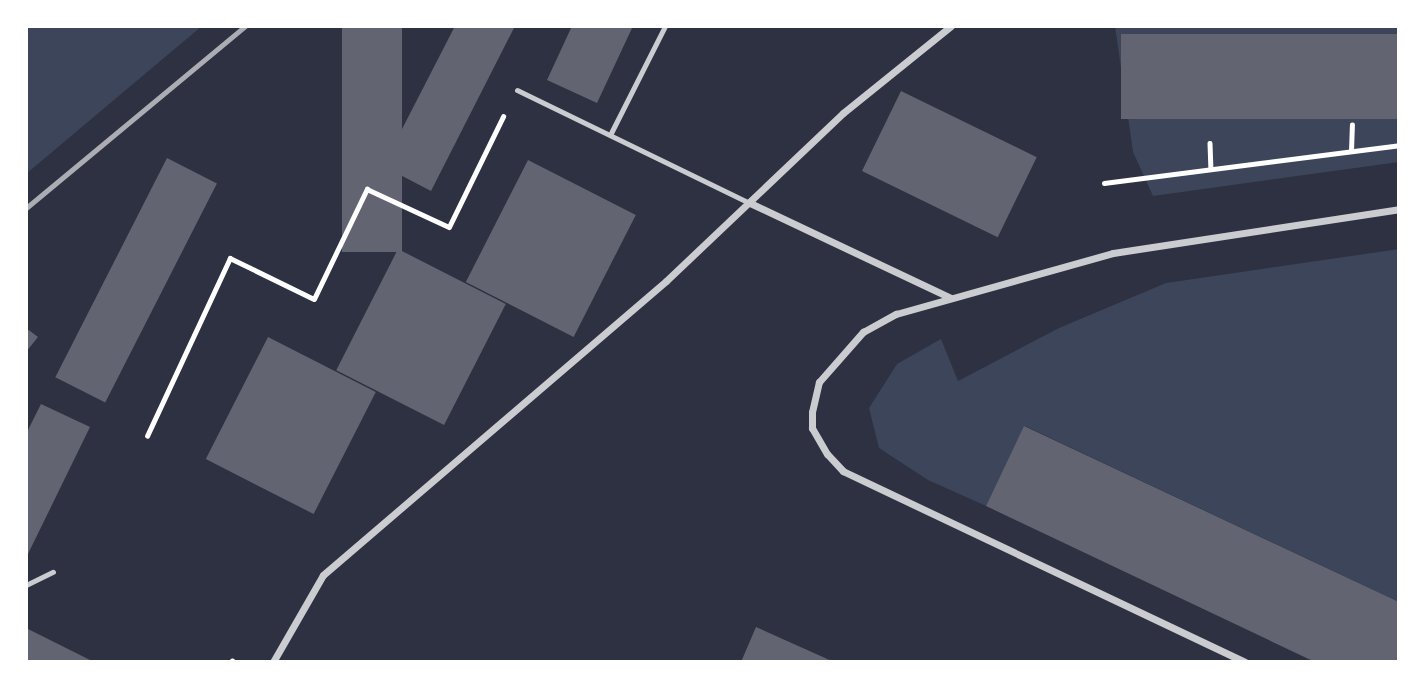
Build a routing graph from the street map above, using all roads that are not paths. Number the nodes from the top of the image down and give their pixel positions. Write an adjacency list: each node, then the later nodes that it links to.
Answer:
1 (665, 26): 4 (lane)
2 (951, 26): 5 (street)
3 (517, 90): 4 (lane)
4 (611, 133): 5 (lane)
5 (750, 203): 7 (street); 10 (street)
6 (1399, 209): 7 (street)
7 (952, 298): 11 (street)
8 (53, 572): 9 (lane)
9 (26, 585)
10 (273, 662)
11 (1245, 662)

